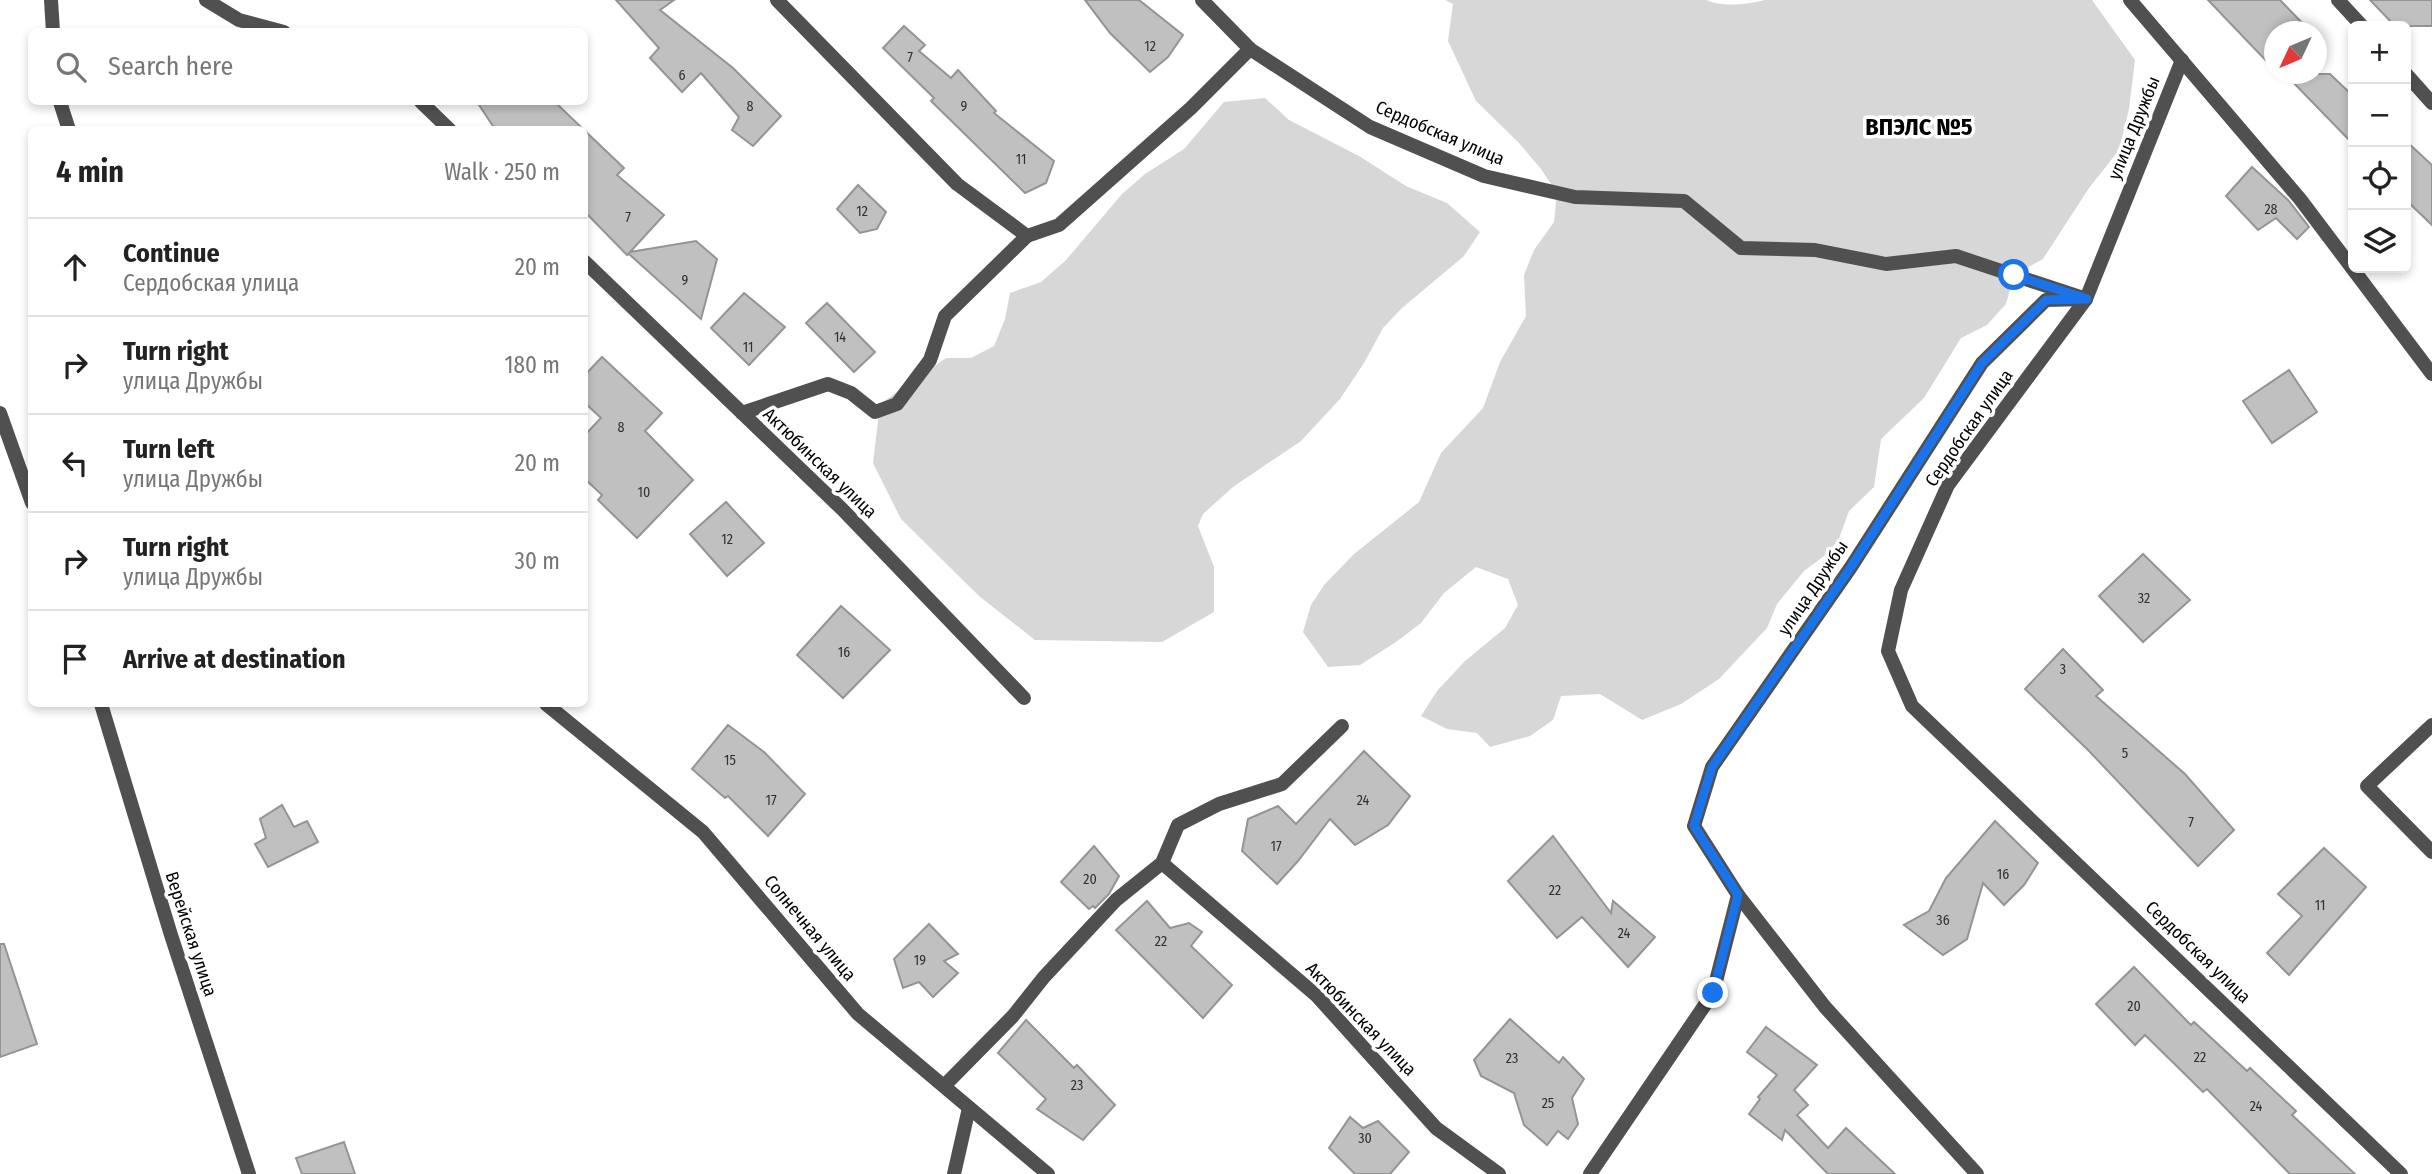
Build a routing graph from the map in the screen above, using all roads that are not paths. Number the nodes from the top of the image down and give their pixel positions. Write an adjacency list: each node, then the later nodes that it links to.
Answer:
1 (51, 0): 8 (street)
2 (206, 0): 9 (street)
3 (778, 0): 18 (street)
4 (1202, 0): 10 (street, Сердобская улица)
5 (2130, 0): 11 (street)
6 (2339, 0): 7 (street)
7 (2358, 21)
8 (53, 28)
9 (269, 28)
10 (1250, 49): 18 (street); 20 (street, Сердобская улица)
11 (2182, 60): 20 (street, улица Дружбы); 21 (street)
12 (2411, 80): 13 (street)
13 (2432, 103)
14 (61, 105): 16 (street)
15 (424, 105): 17 (street)
16 (68, 126)
17 (446, 126)
18 (1027, 236): 23 (street)
19 (588, 265): 23 (street, Актюбинская улица)
20 (2087, 299): 32 (street, улица Дружбы); 41 (street, Сердобская улица)
21 (2432, 374)
22 (0, 413): 24 (street)
23 (741, 413): 25 (street, Актюбинская улица)
24 (28, 492)
25 (1024, 698)
26 (102, 707): 35 (street, Верейская улица)
27 (550, 707): 33 (street, Солнечная улица)
28 (2432, 725): 30 (street)
29 (1342, 726): 31 (street)
30 (2432, 852)
31 (1162, 863): 33 (street); 38 (street, Актюбинская улица)
32 (1738, 895): 39 (street); 40 (street, улица Дружбы)
33 (945, 1085): 34 (street, Солнечная улица)
34 (969, 1108): 36 (street); 37 (street, Солнечная улица)
35 (249, 1174)
36 (954, 1174)
37 (1048, 1174)
38 (1499, 1174)
39 (1590, 1174)
40 (1978, 1174)
41 (2401, 1174)

